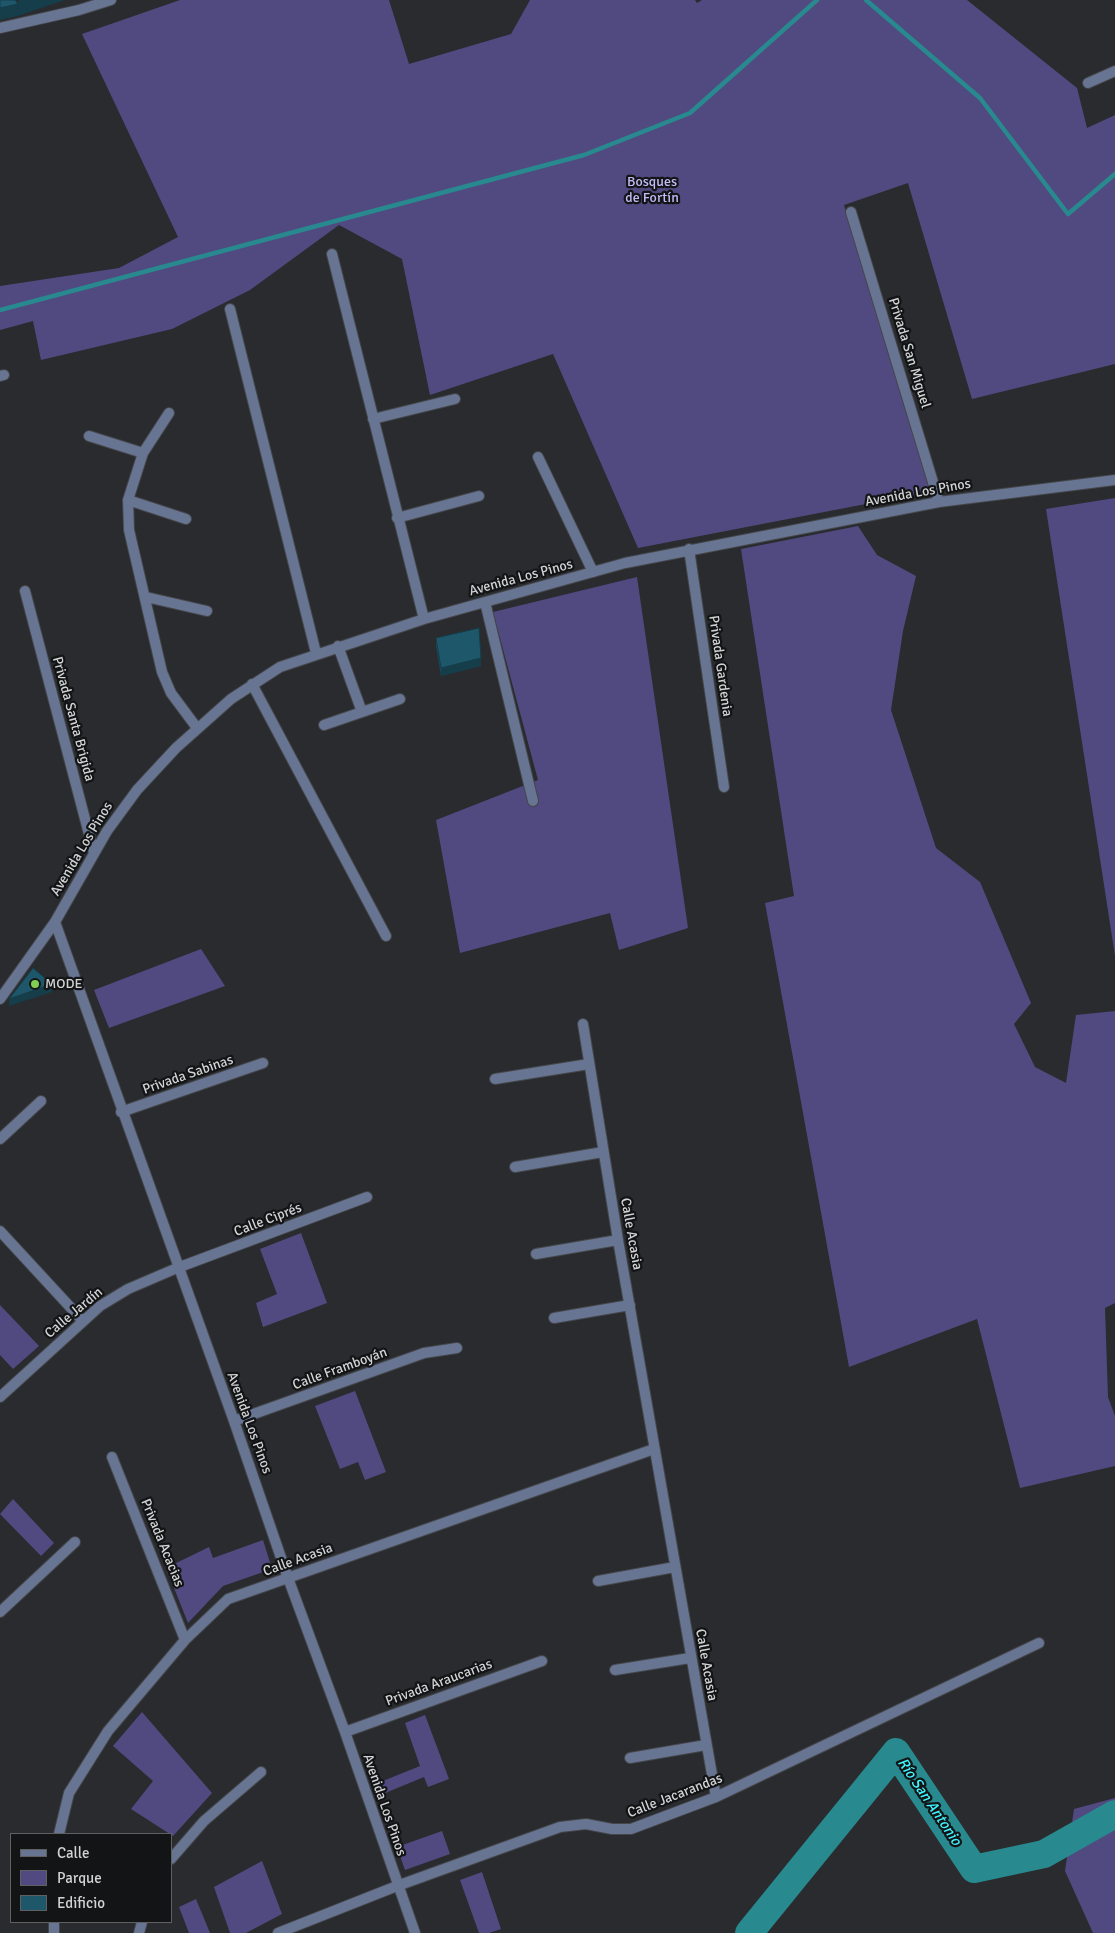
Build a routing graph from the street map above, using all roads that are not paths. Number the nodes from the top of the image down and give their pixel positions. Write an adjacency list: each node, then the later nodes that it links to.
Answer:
1 (111, 0): 2 (street)
2 (0, 28)
3 (1115, 71): 4 (street)
4 (1088, 82)
5 (852, 212): 17 (street, Privada San Miguel)
6 (332, 254): 10 (street)
7 (230, 309): 28 (street)
8 (455, 399): 10 (street)
9 (169, 413): 12 (street)
10 (373, 419): 18 (street)
11 (88, 436): 12 (street)
12 (143, 453): 16 (street)
13 (538, 457): 21 (street)
14 (1115, 480): 17 (street, Avenida Los Pinos)
15 (479, 496): 18 (street)
16 (128, 500): 19 (street); 23 (street)
17 (940, 502): 20 (street, Avenida Los Pinos)
18 (397, 518): 26 (street)
19 (186, 519)
20 (689, 550): 21 (street, Avenida Los Pinos); 34 (street, Privada Gardenia)
21 (594, 572): 24 (street, Avenida Los Pinos)
22 (26, 591): 36 (street, Privada Santa Brigida)
23 (146, 597): 25 (street); 33 (street)
24 (485, 602): 26 (street, Avenida Los Pinos); 35 (street)
25 (207, 611)
26 (424, 619): 27 (street, Avenida Los Pinos)
27 (338, 646): 28 (street, Avenida Los Pinos); 31 (street)
28 (316, 654): 29 (street, Avenida Los Pinos)
29 (252, 684): 33 (street, Avenida Los Pinos); 38 (street)
30 (400, 699): 31 (street)
31 (362, 712): 32 (street)
32 (324, 725)
33 (197, 728): 36 (street, Avenida Los Pinos)
34 (724, 787)
35 (533, 801)
36 (94, 853): 37 (street, Avenida Los Pinos)
37 (55, 922): 39 (street, Avenida Los Pinos); 45 (street, Avenida Los Pinos)
38 (386, 936)
39 (0, 999)
40 (583, 1024): 42 (street, Calle Acasia)
41 (263, 1063): 45 (street, Privada Sabinas)
42 (590, 1064): 43 (street); 47 (street, Calle Acasia)
43 (495, 1079)
44 (41, 1100): 46 (street)
45 (121, 1112): 53 (street, Avenida Los Pinos)
46 (0, 1139)
47 (604, 1152): 48 (street); 51 (street, Calle Acasia)
48 (515, 1167)
49 (367, 1197): 53 (street, Calle Ciprés)
50 (0, 1231): 56 (street)
51 (618, 1240): 52 (street); 54 (street, Calle Acasia)
52 (536, 1254)
53 (177, 1268): 56 (street, Calle Jardín); 59 (street, Avenida Los Pinos)
54 (630, 1305): 55 (street); 60 (street, Calle Acasia)
55 (554, 1318)
56 (83, 1321): 58 (street, Calle Jardín)
57 (457, 1348): 59 (street, Calle Framboyán)
58 (0, 1397)
59 (234, 1421): 64 (street, Avenida Los Pinos)
60 (654, 1449): 63 (street, Calle Acasia); 64 (street, Calle Acasia)
61 (112, 1457): 67 (street, Privada Acacias)
62 (75, 1542): 66 (street)
63 (675, 1567): 65 (street); 69 (street, Calle Acasia)
64 (288, 1578): 67 (street, Calle Acasia); 72 (street, Avenida Los Pinos)
65 (598, 1581)
66 (0, 1612)
67 (185, 1640): 77 (street, Calle Acasia)
68 (1039, 1643): 76 (street, Calle Jacarandas)
69 (690, 1658): 71 (street); 73 (street, Calle Acasia)
70 (542, 1661): 72 (street, Privada Araucarias)
71 (615, 1670)
72 (345, 1732): 79 (street, Avenida Los Pinos)
73 (706, 1745): 74 (street); 76 (street, Calle Acasia)
74 (630, 1758)
75 (261, 1772): 78 (street)
76 (716, 1797): 79 (street, Calle Jacarandas)
77 (59, 1833)
78 (172, 1858)
79 (397, 1886): 80 (street, Calle Jacarandas); 81 (street, Avenida Los Pinos)
80 (278, 1933)
81 (415, 1933)

